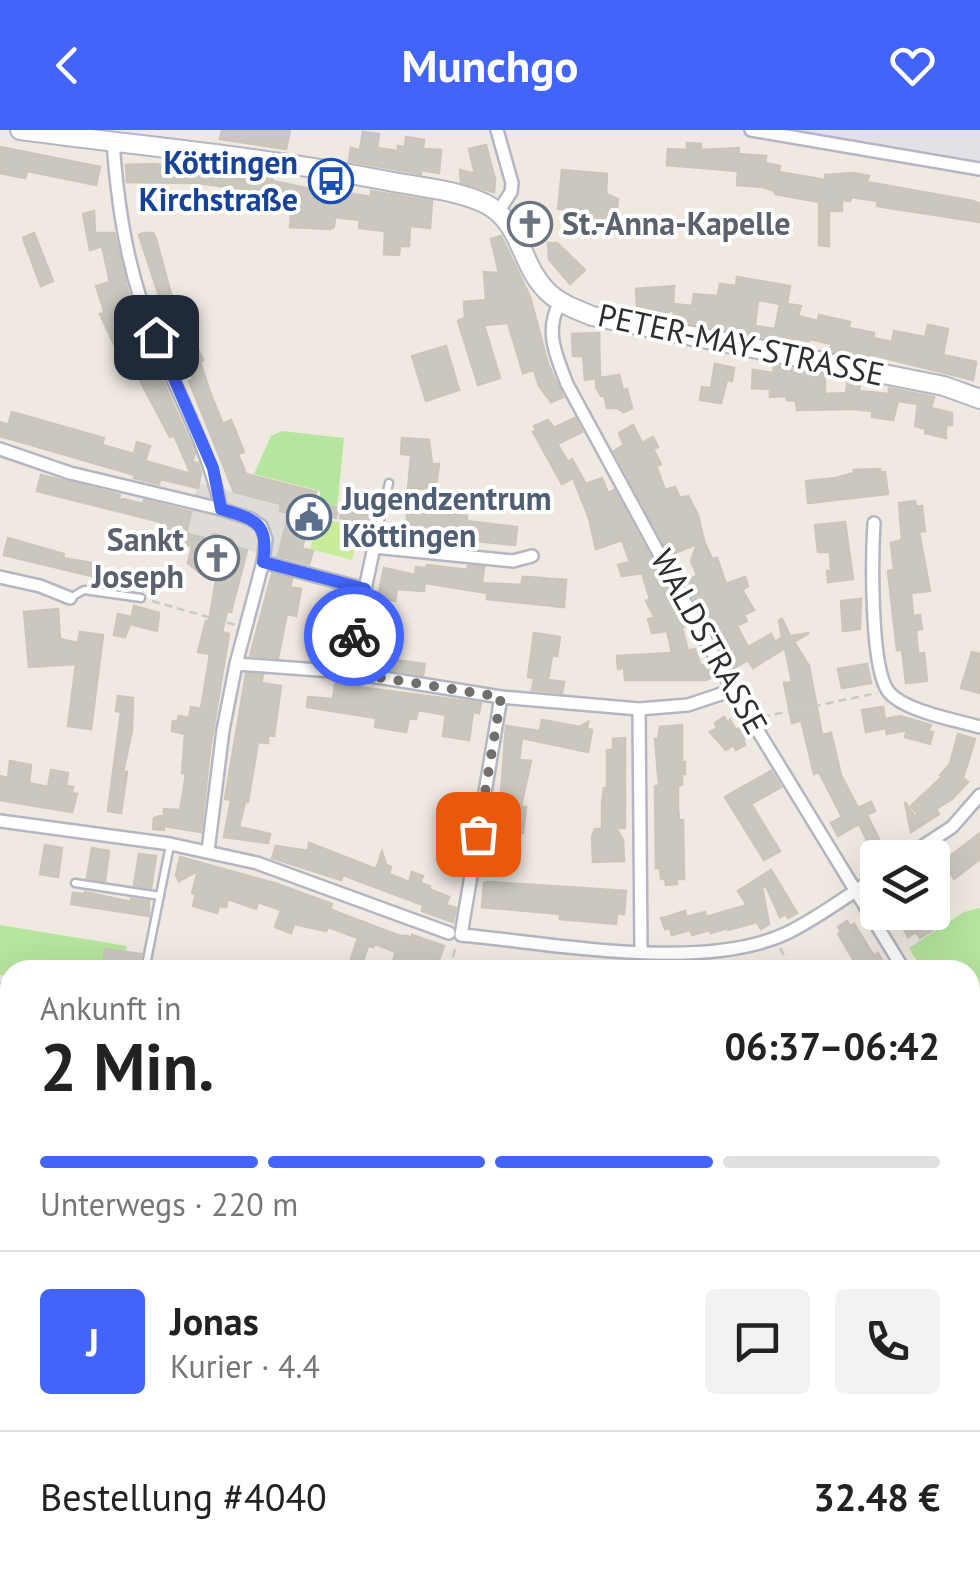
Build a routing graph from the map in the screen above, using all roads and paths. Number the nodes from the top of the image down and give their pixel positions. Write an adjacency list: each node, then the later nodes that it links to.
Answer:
1 (20, 130): 4 (main road)
2 (496, 130): 6 (street)
3 (751, 130): 5 (street)
4 (113, 142): 6 (main road); 11 (street)
5 (980, 169)
6 (498, 212): 7 (main road, PETER-MAY-STRASSE)
7 (560, 302): 8 (main road, PETER-MAY-STRASSE); 23 (street, WALDSTRASSE)
8 (980, 399)
9 (0, 449): 11 (street)
10 (388, 483): 13 (lane)
11 (221, 509): 15 (street)
12 (874, 523): 24 (street)
13 (374, 547): 14 (street); 17 (street)
14 (532, 556)
15 (263, 562): 17 (street); 20 (street)
16 (0, 577): 18 (street)
17 (365, 589): 22 (street)
18 (70, 598): 19 (lane)
19 (140, 598): 20 (path)
20 (246, 628): 21 (street)
21 (236, 664): 22 (street); 33 (street)
22 (346, 672): 25 (street)
23 (733, 690): 26 (street); 27 (street, WALDSTRASSE)
24 (888, 691): 27 (path); 28 (street)
25 (501, 697): 26 (street); 38 (street)
26 (640, 709): 40 (street)
27 (750, 720): 36 (street, WALDSTRASSE)
28 (980, 727)
29 (980, 795): 31 (street)
30 (0, 821): 32 (street)
31 (932, 840)
32 (170, 844): 33 (street); 37 (lane)
33 (208, 851): 38 (street)
34 (74, 883): 37 (lane)
35 (860, 887): 36 (street)
36 (855, 890): 39 (street); 43 (street, WALDSTRASSE)
37 (160, 896): 41 (lane)
38 (455, 934): 40 (street)
39 (776, 938): 40 (street); 42 (path)
40 (641, 952)
41 (147, 960)
42 (786, 960)
43 (898, 960)

